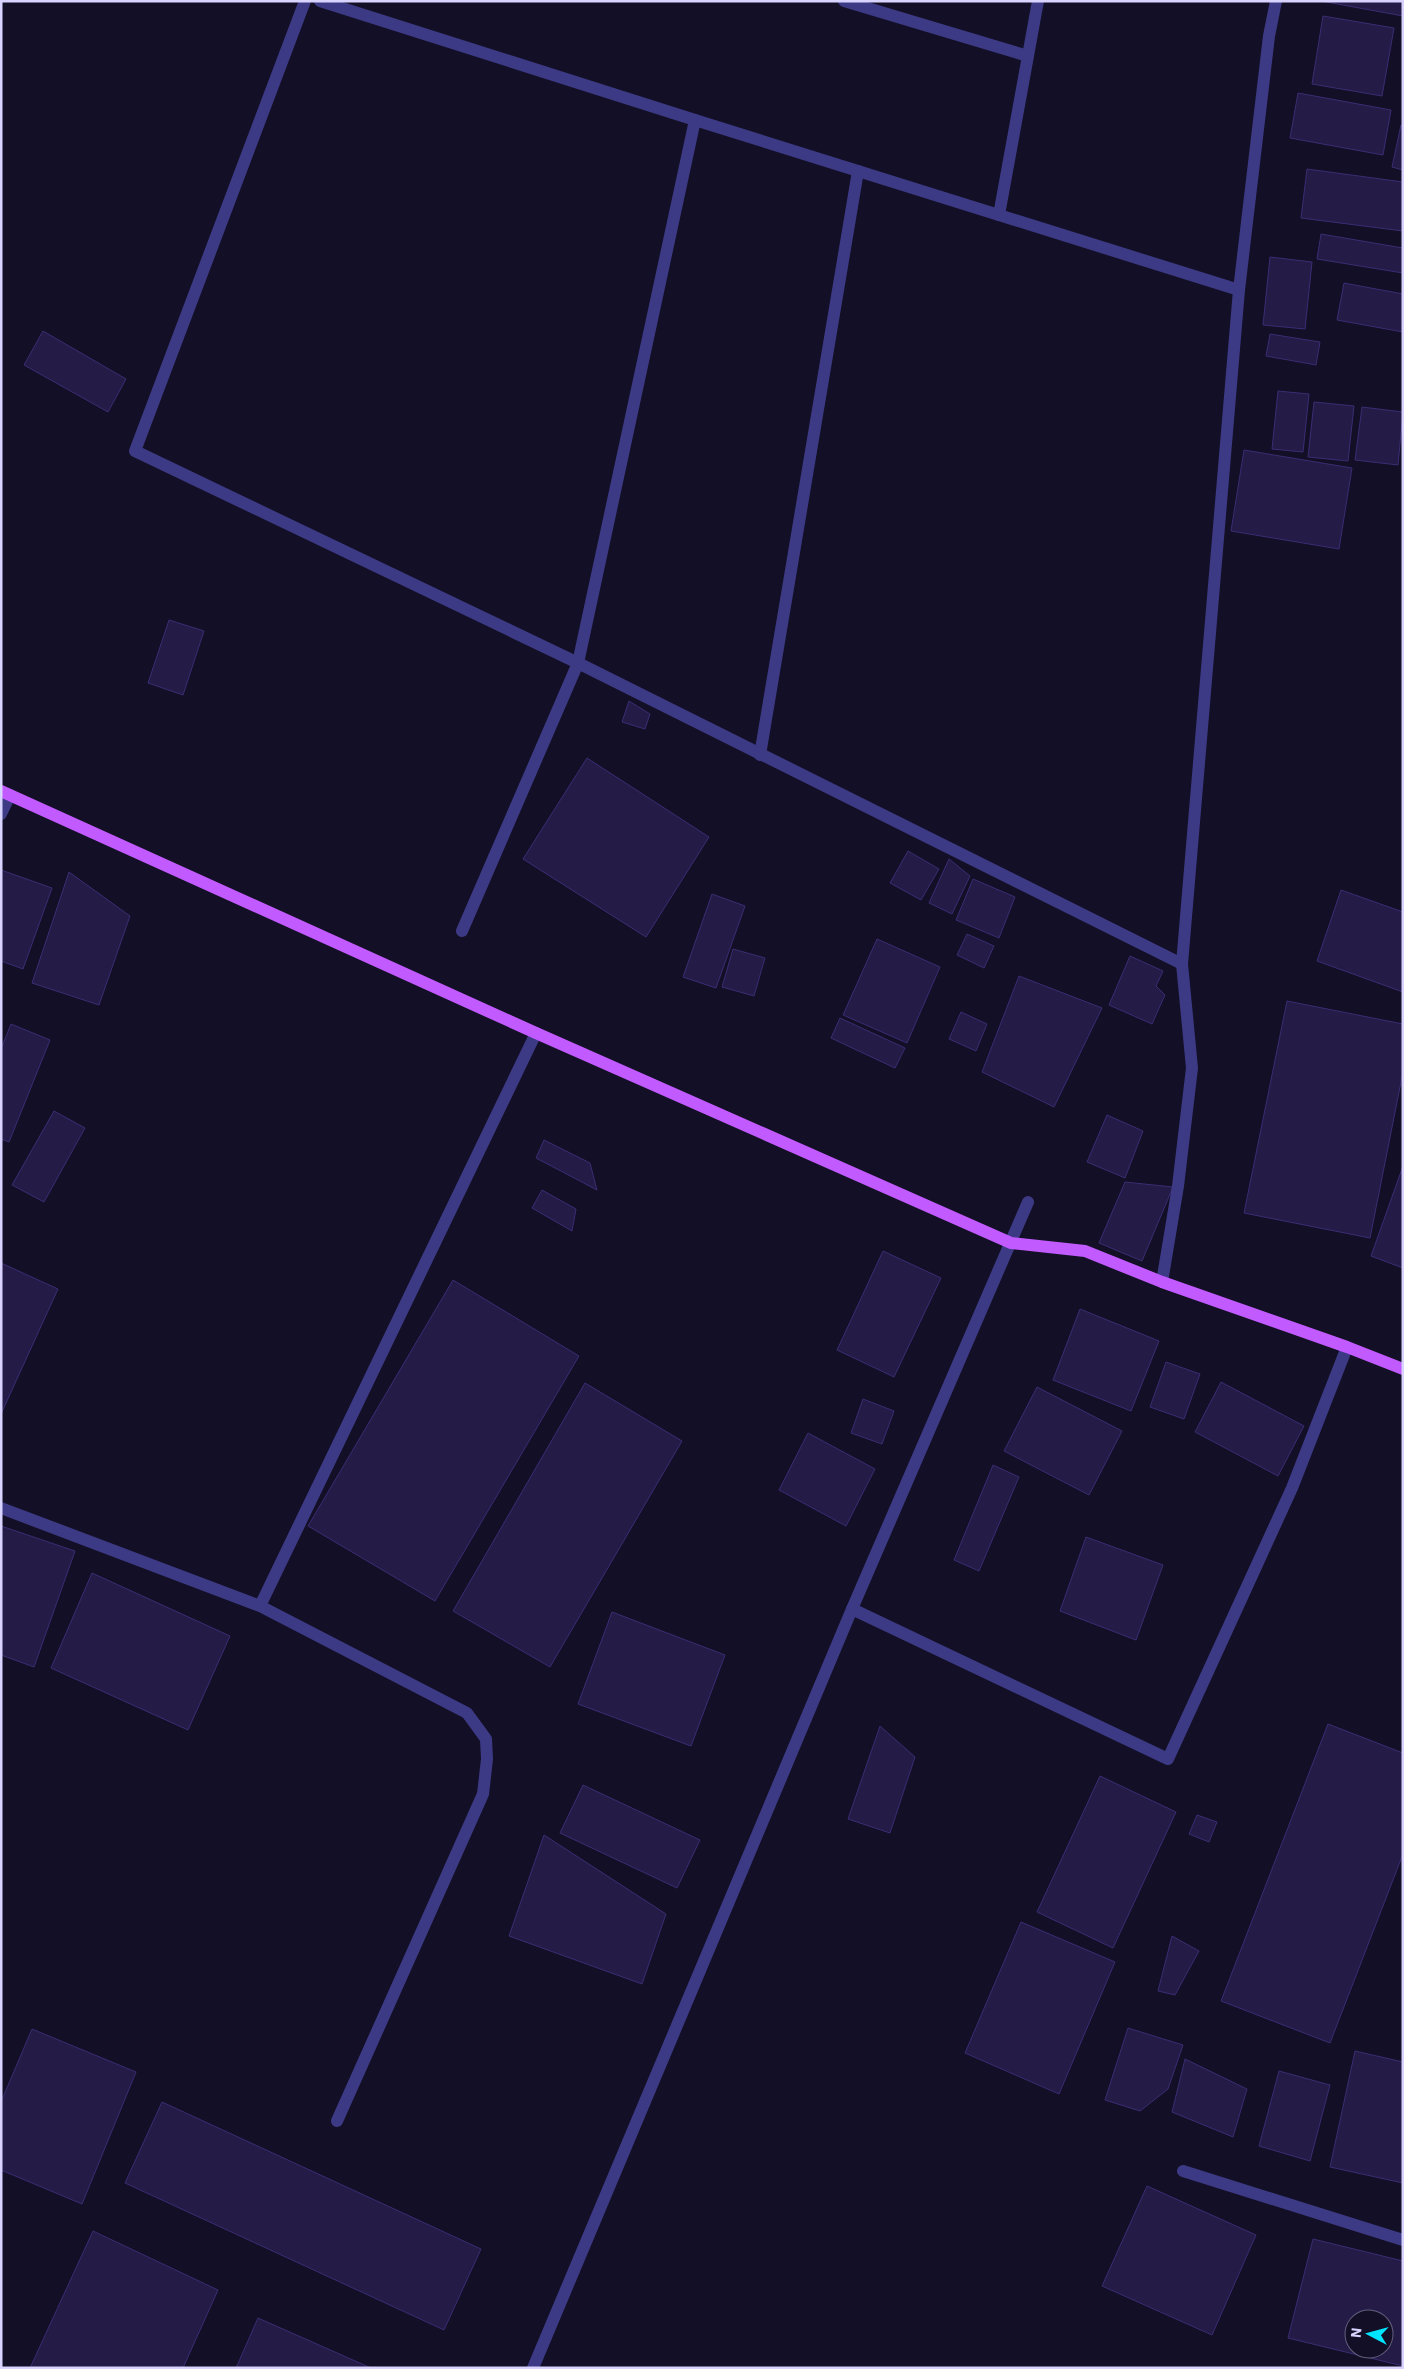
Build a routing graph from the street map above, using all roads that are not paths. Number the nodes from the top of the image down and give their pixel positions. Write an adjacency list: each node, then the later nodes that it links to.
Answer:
1 (305, 1): 11 (street)
2 (320, 1): 7 (street)
3 (844, 1): 6 (street)
4 (1038, 1): 6 (street)
5 (1276, 1): 10 (street)
6 (1028, 56): 9 (street)
7 (695, 120): 8 (street); 11 (street)
8 (858, 171): 9 (street); 12 (street)
9 (999, 215): 10 (street)
10 (1239, 290): 16 (street)
11 (578, 663): 12 (street); 15 (street)
12 (760, 755): 16 (street)
13 (6, 793): 14 (street); 17 (main road)
14 (1, 814)
15 (462, 931)
16 (1182, 964): 20 (street)
17 (536, 1033): 19 (main road); 24 (street)
18 (1028, 1202): 19 (street)
19 (1011, 1243): 20 (main road); 25 (street)
20 (1162, 1282): 21 (main road)
21 (1347, 1347): 22 (main road); 25 (street)
22 (1403, 1369)
23 (1, 1508): 24 (street)
24 (260, 1606): 26 (street)
25 (852, 1609): 29 (street)
26 (337, 2121)
27 (1183, 2171): 28 (street)
28 (1403, 2240)
29 (533, 2368)

